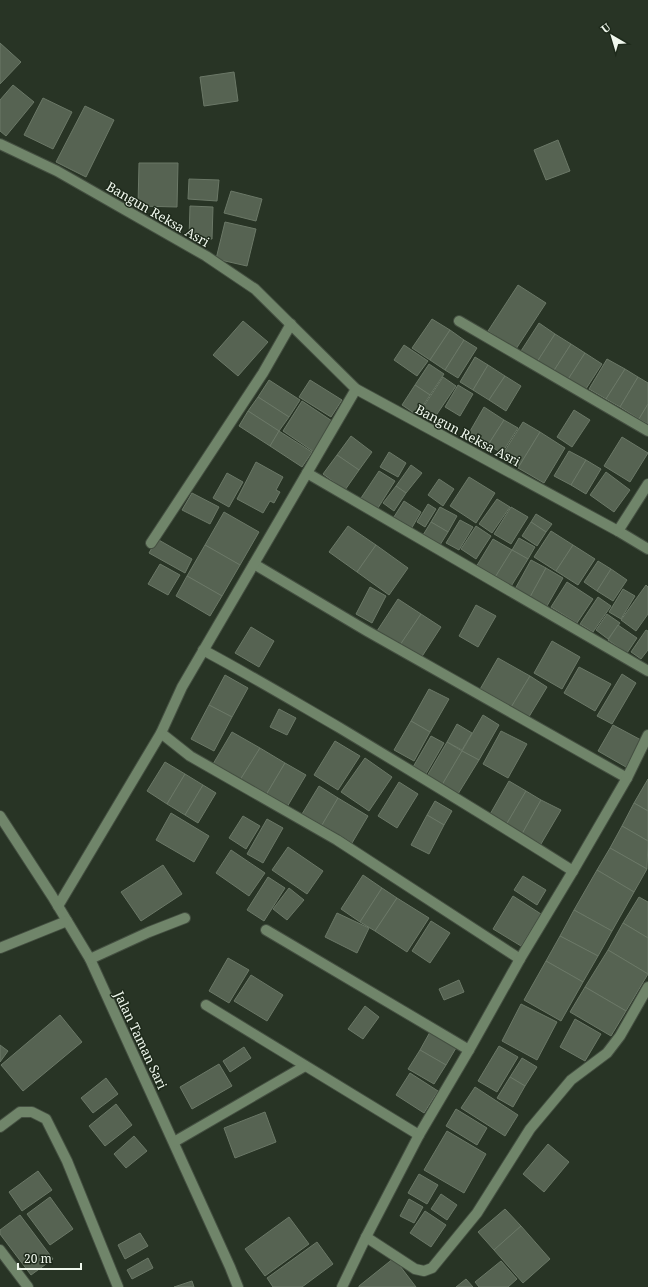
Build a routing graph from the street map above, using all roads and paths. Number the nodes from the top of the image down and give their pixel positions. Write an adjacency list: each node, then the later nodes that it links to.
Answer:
1 (0, 144): 3 (street, Bangun Reksa Asri)
2 (459, 321): 5 (street)
3 (291, 324): 4 (street, Bangun Reksa Asri); 9 (street)
4 (356, 389): 6 (street); 8 (street, Bangun Reksa Asri)
5 (648, 431)
6 (307, 473): 11 (street); 13 (street)
7 (648, 484): 8 (street)
8 (618, 531): 10 (street, Bangun Reksa Asri)
9 (151, 543)
10 (648, 549)
11 (254, 564): 12 (street); 16 (street)
12 (203, 650): 14 (street); 18 (street)
13 (648, 671)
14 (161, 733): 19 (street); 25 (street)
15 (648, 735): 16 (street)
16 (627, 778): 18 (street)
17 (0, 816): 19 (street, Jalan Taman Sari)
18 (573, 871): 25 (street)
19 (58, 906): 21 (street, Jalan Taman Sari)
20 (185, 918): 24 (street)
21 (67, 921): 23 (street); 24 (street, Jalan Taman Sari)
22 (266, 930): 28 (street)
23 (0, 948)
24 (90, 959): 32 (street, Jalan Taman Sari)
25 (520, 959): 28 (street)
26 (648, 987): 33 (street)
27 (206, 1005): 29 (street)
28 (469, 1050): 31 (street)
29 (305, 1066): 31 (street); 32 (street)
30 (0, 1127): 36 (street)
31 (419, 1135): 33 (street)
32 (174, 1142): 37 (street, Jalan Taman Sari)
33 (366, 1237): 38 (street)
34 (0, 1250): 35 (street)
35 (28, 1287)
36 (118, 1287)
37 (238, 1287)
38 (342, 1287)

